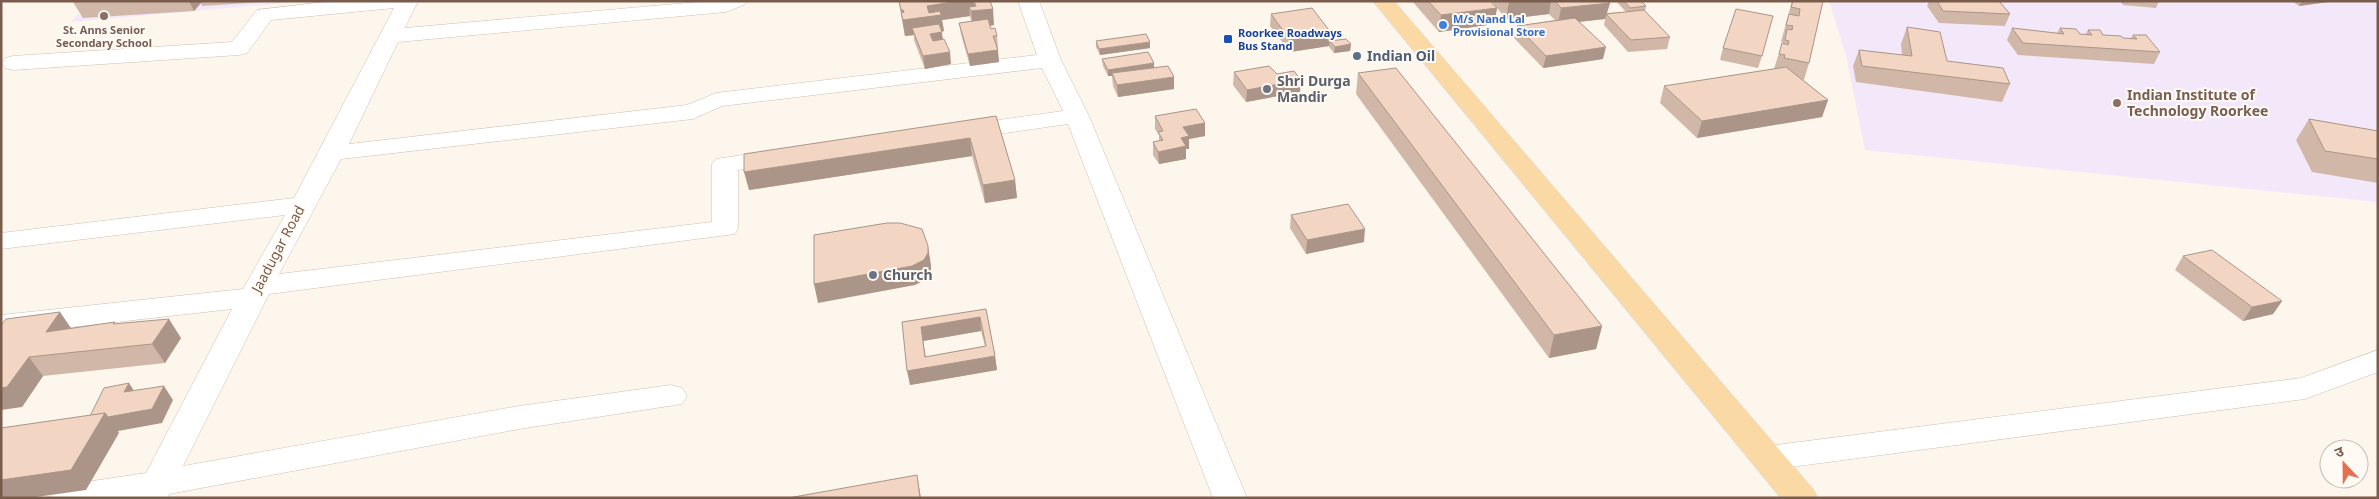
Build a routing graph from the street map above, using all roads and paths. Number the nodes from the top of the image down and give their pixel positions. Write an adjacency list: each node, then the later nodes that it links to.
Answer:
1 (403, 1): 8 (street)
2 (408, 1): 6 (street, Jaadugar Road)
3 (737, 1): 6 (street)
4 (1028, 1): 7 (street)
5 (1383, 1): 19 (main road)
6 (389, 36): 11 (street, Jaadugar Road)
7 (1050, 60): 9 (street); 11 (street)
8 (13, 63)
9 (1077, 116): 10 (street); 22 (street)
10 (940, 135)
11 (332, 152): 13 (street, Jaadugar Road)
12 (804, 154): 15 (street)
13 (301, 205): 14 (street); 15 (street, Jaadugar Road)
14 (1, 241)
15 (254, 292): 16 (street); 20 (street, Jaadugar Road)
16 (1, 325)
17 (2378, 360): 19 (street)
18 (671, 396): 20 (street)
19 (1768, 458): 23 (main road)
20 (154, 491): 21 (street)
21 (66, 498)
22 (1230, 498)
23 (1801, 498)

